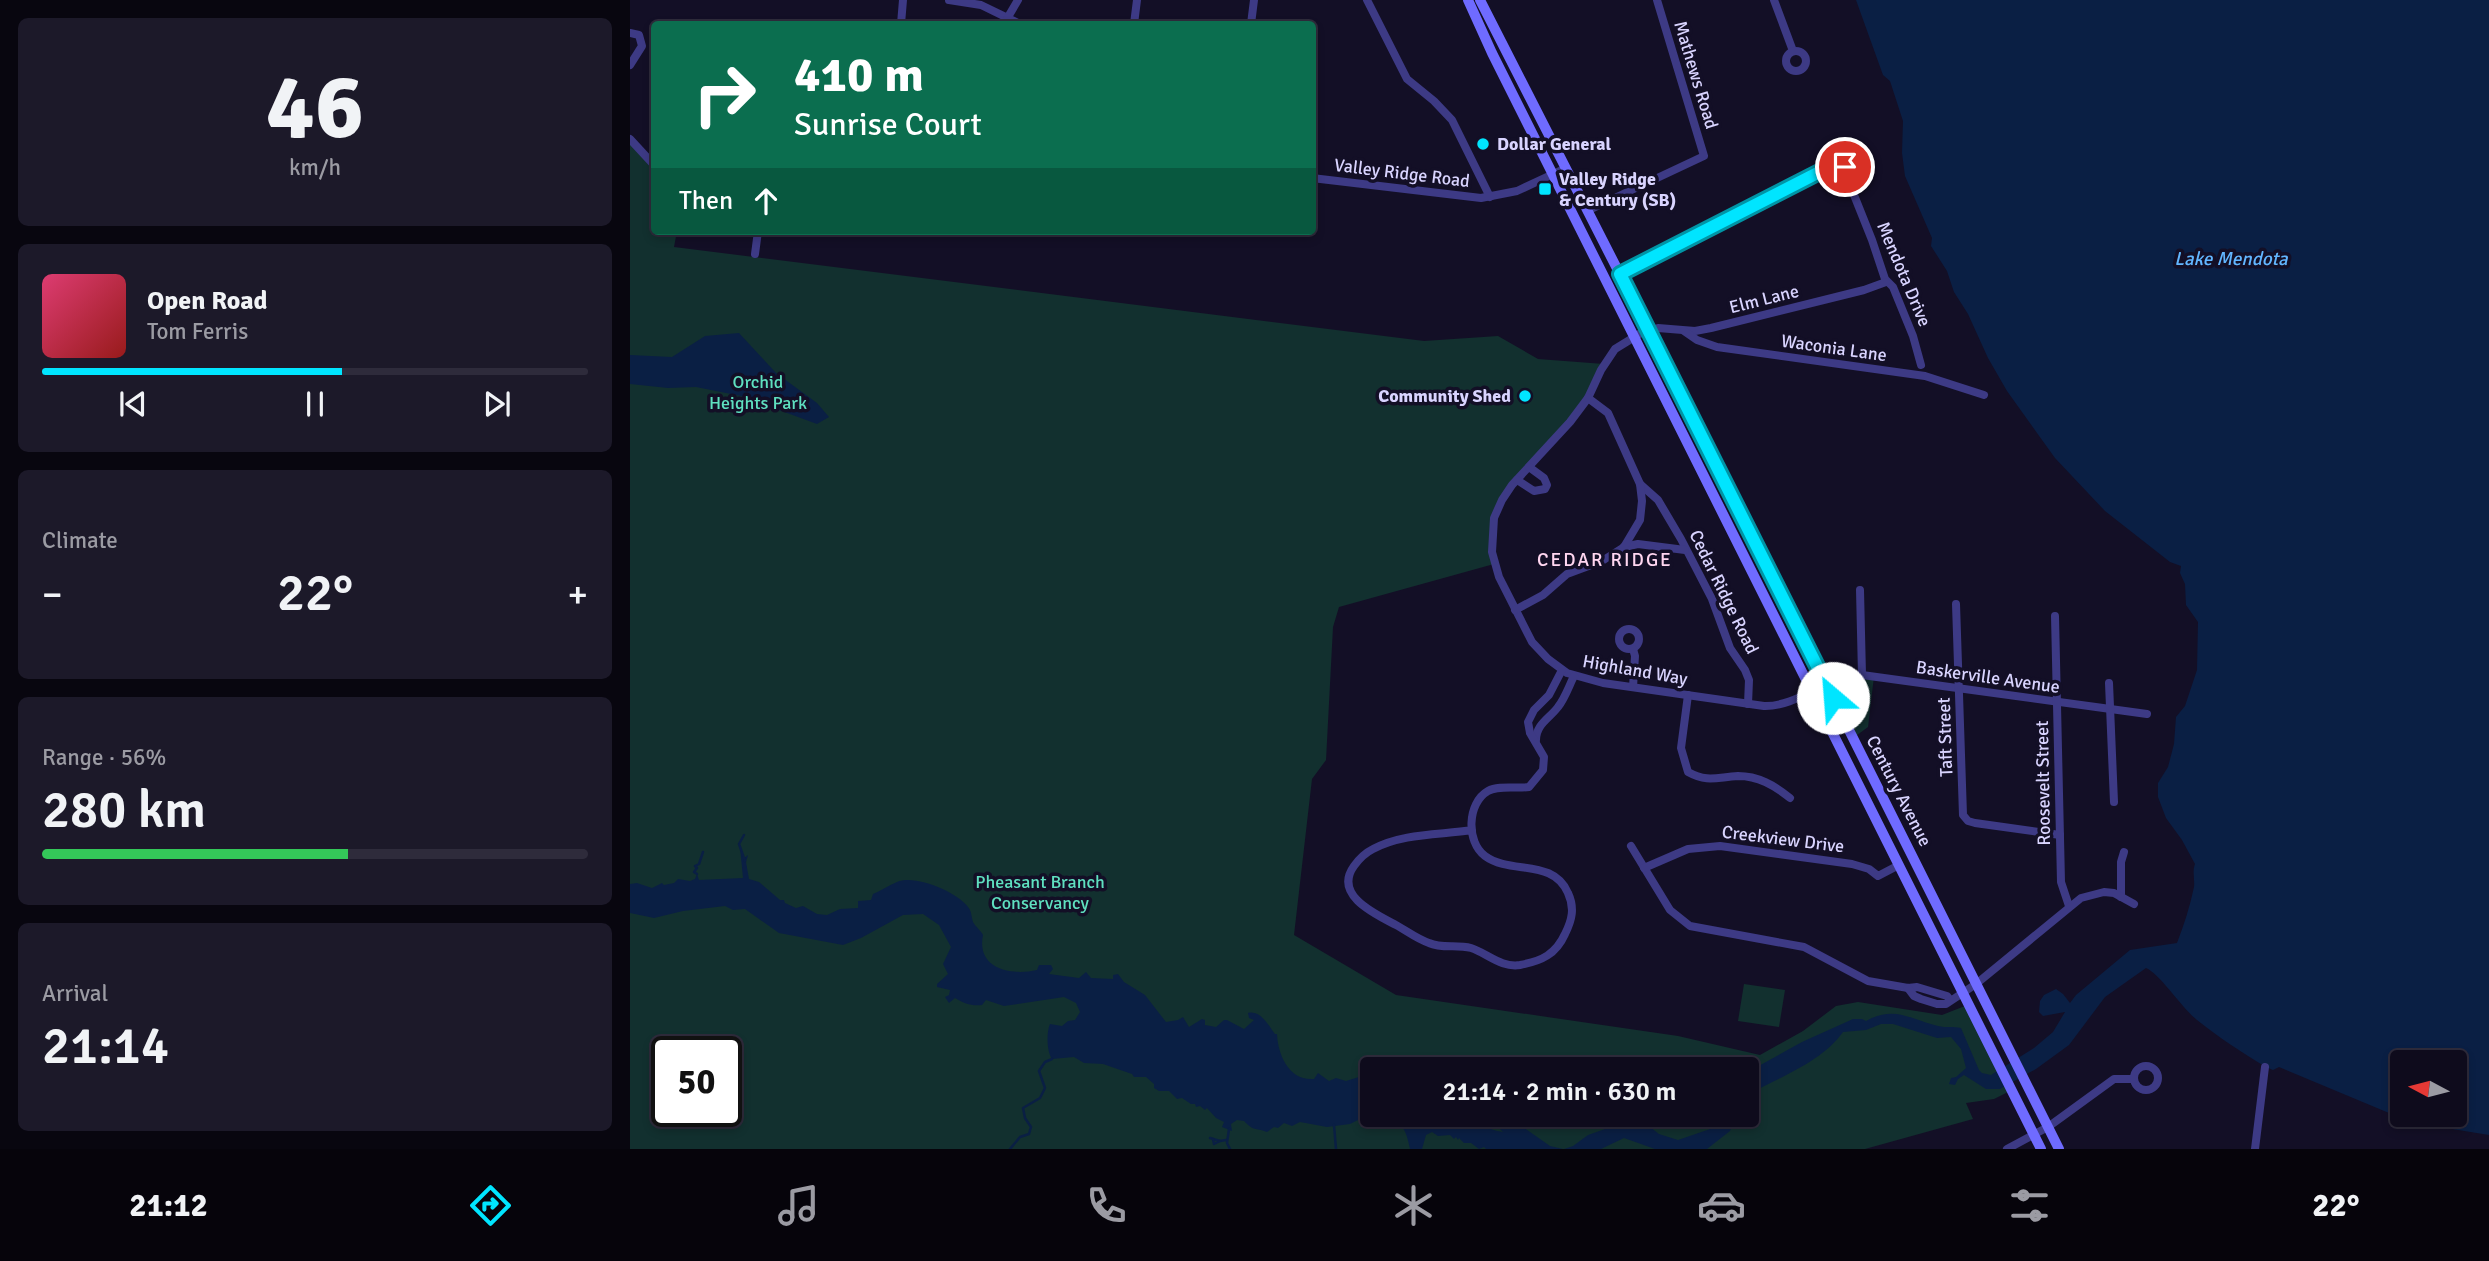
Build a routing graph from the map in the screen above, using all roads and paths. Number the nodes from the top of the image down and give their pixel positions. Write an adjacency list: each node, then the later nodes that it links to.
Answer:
1 (904, 0): 12 (street)
2 (949, 0): 11 (street)
3 (1018, 0): 11 (street)
4 (1137, 0): 14 (street)
5 (1254, 0): 15 (street)
6 (1367, 0): 26 (street)
7 (1468, 0): 24 (main road, Century Avenue)
8 (1480, 0): 23 (main road, Century Avenue)
9 (1657, 0): 27 (street, Mathews Road)
10 (1774, 0): 17 (street)
11 (1008, 17): 13 (street)
12 (901, 21)
13 (1015, 21)
14 (1134, 21)
15 (1251, 21)
16 (630, 33): 18 (street)
17 (1793, 51)
18 (630, 65)
19 (630, 139): 21 (street)
20 (1850, 156): 22 (street)
21 (651, 162)
22 (1839, 164): 30 (street); 31 (street, Mendota Drive)
23 (1566, 168): 24 (street, Valley Ridge Road); 27 (main road, Century Avenue)
24 (1554, 175): 26 (street, Valley Ridge Road); 34 (main road, Century Avenue)
25 (1316, 178): 26 (street, Valley Ridge Road)
26 (1490, 197)
27 (1587, 211): 30 (main road, Century Avenue)
28 (757, 235): 29 (street)
29 (755, 254)
30 (1620, 274): 33 (main road, Century Avenue)
31 (1886, 282): 32 (street, Elm Lane); 35 (street, Mendota Drive)
32 (1681, 329): 33 (street, Elm Lane); 36 (street, Waconia Lane)
33 (1648, 331): 34 (street, Highland Way); 51 (main road, Century Avenue)
34 (1634, 337): 37 (street, Highland Way); 55 (main road, Century Avenue)
35 (1921, 365)
36 (1984, 395)
37 (1588, 398): 38 (street, Highland Way); 40 (street, Cedar Ridge Road)
38 (1529, 467): 39 (street, Highland Way); 39 (street)
39 (1517, 480): 45 (street, Highland Way)
40 (1640, 484): 41 (street); 42 (street, Cedar Ridge Road)
41 (1624, 547): 42 (street); 45 (street)
42 (1685, 550): 58 (street, Cedar Ridge Road)
43 (1860, 590): 49 (street)
44 (1956, 604): 54 (street, Taft Street)
45 (1515, 610): 48 (street, Highland Way)
46 (2054, 616): 57 (street, Roosevelt Street)
47 (1633, 649): 53 (street)
48 (1562, 670): 50 (street, Highland Way); 61 (street)
49 (1862, 675): 51 (street, Baskerville Avenue); 54 (street, Baskerville Avenue)
50 (1574, 676): 53 (street, Highland Way); 61 (street)
51 (1826, 683): 55 (street, Highland Way); 73 (main road, Century Avenue)
52 (2109, 683): 59 (street)
53 (1633, 687): 56 (street, Highland Way)
54 (1959, 689): 57 (street, Baskerville Avenue); 65 (street, Taft Street)
55 (1810, 690): 58 (street, Highland Way); 68 (main road, Century Avenue)
56 (1688, 695): 58 (street, Highland Way); 62 (street)
57 (2057, 703): 59 (street, Baskerville Avenue); 65 (street, Roosevelt Street)
58 (1748, 704)
59 (2110, 709): 60 (street, Baskerville Avenue); 63 (street)
60 (2147, 714)
61 (1536, 740): 64 (street)
62 (1790, 798)
63 (2114, 802)
64 (1472, 830): 64 (street)
65 (2060, 835): 72 (street, Roosevelt Street)
66 (1631, 846): 69 (street)
67 (2124, 852): 70 (street)
68 (1899, 865): 69 (street, Creekview Drive); 74 (main road, Century Avenue)
69 (1644, 868): 74 (street)
70 (2121, 897): 71 (street); 72 (street)
71 (2134, 904)
72 (2069, 906): 73 (street)
73 (1976, 984): 74 (street); 77 (main road, Century Avenue)
74 (1964, 992): 78 (main road, Century Avenue)
75 (2265, 1067): 82 (street)
76 (2134, 1079): 77 (street)
77 (2048, 1127): 78 (street); 81 (main road, Century Avenue)
78 (2034, 1135): 79 (street); 80 (main road, Century Avenue)
79 (2007, 1149)
80 (2041, 1149)
81 (2059, 1149)
82 (2255, 1149)

